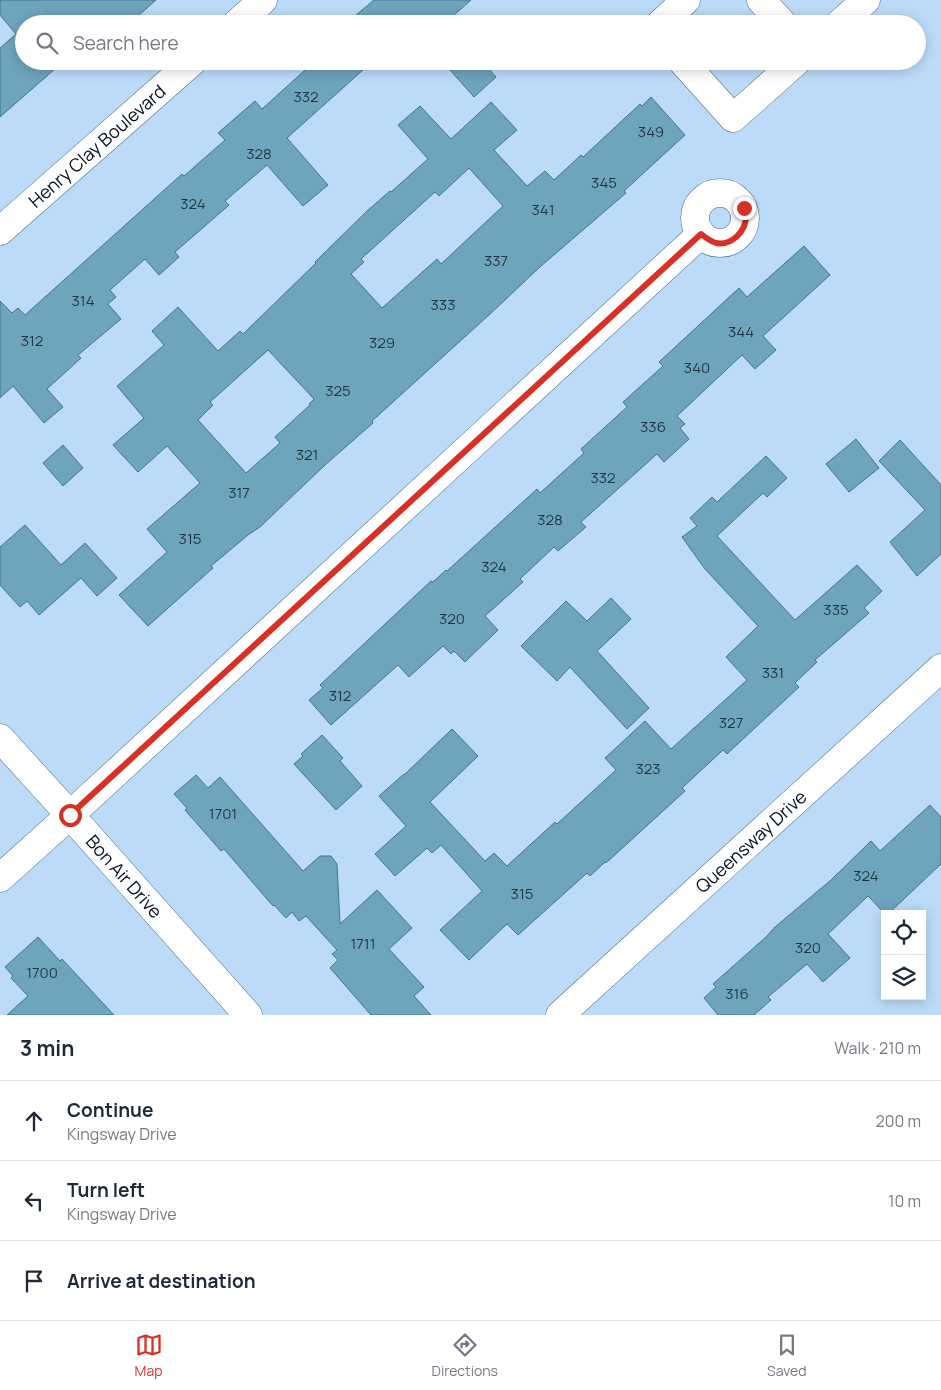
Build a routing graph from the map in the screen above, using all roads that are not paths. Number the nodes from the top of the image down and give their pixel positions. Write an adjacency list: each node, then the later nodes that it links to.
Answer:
1 (263, 0): 5 (street)
2 (686, 0): 6 (street)
3 (761, 0): 7 (street)
4 (866, 0): 8 (street)
5 (246, 15)
6 (670, 15)
7 (775, 15)
8 (849, 15)
9 (183, 70): 12 (street, Henry Clay Boulevard)
10 (690, 70): 11 (street)
11 (787, 70)
12 (0, 231)
13 (701, 234): 16 (street)
14 (941, 668): 19 (street, Queensway Drive)
15 (0, 738): 16 (street, Bon Air Drive)
16 (70, 815): 17 (street); 18 (street, Bon Air Drive)
17 (0, 878)
18 (248, 1015)
19 (560, 1015)

